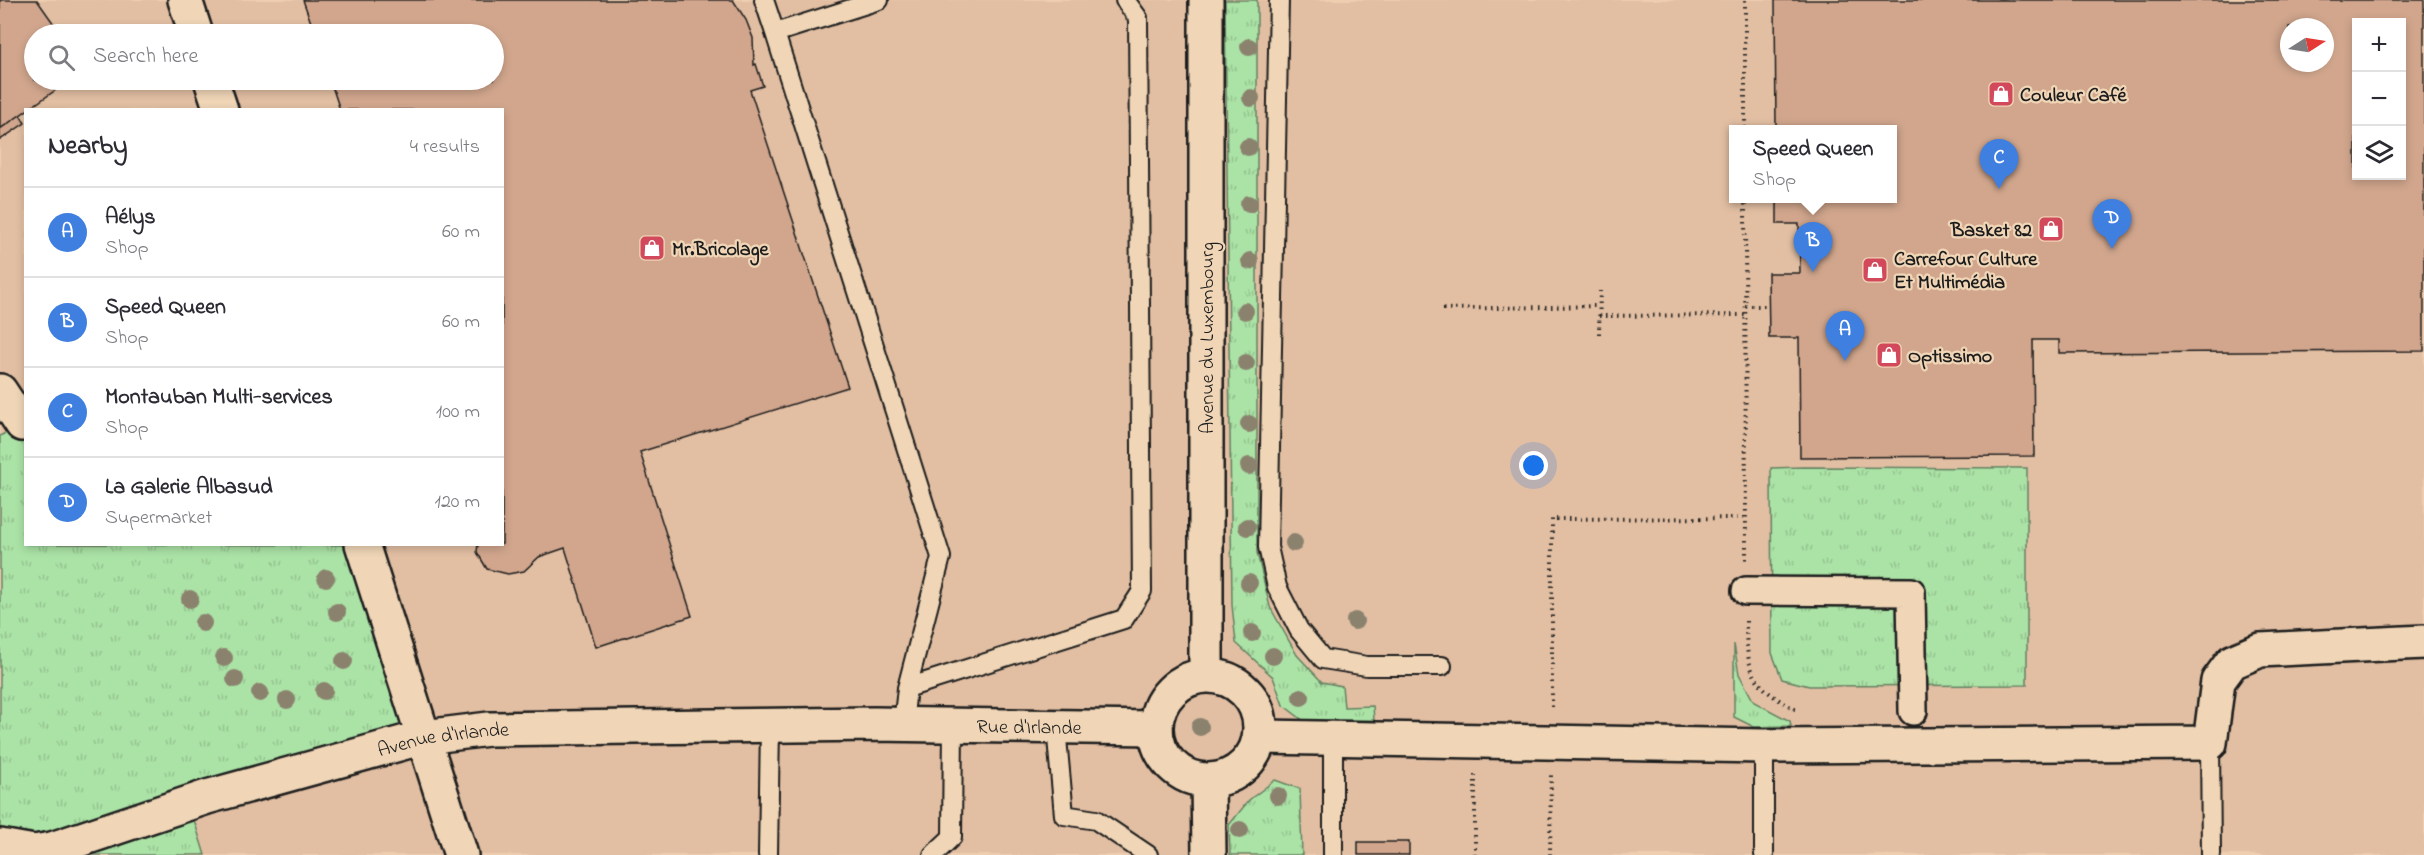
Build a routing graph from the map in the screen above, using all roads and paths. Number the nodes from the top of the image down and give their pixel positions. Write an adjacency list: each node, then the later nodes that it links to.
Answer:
1 (185, 0): 8 (street)
2 (764, 0): 9 (lane)
3 (879, 0): 9 (lane)
4 (1125, 0): 30 (lane)
5 (1206, 0): 29 (street, Avenue du Luxembourg)
6 (1280, 0): 28 (lane)
7 (1745, 0): 12 (path)
8 (193, 24)
9 (775, 33): 30 (lane)
10 (214, 90): 11 (street)
11 (220, 108)
12 (1745, 125)
13 (1745, 203): 16 (path)
14 (1600, 291): 15 (path)
15 (1599, 306): 18 (path); 20 (path)
16 (1745, 306): 17 (path); 19 (path)
17 (1769, 306)
18 (1443, 309)
19 (1745, 315): 20 (path); 24 (path)
20 (1599, 316): 21 (path)
21 (1599, 334)
22 (0, 391): 23 (street)
23 (22, 424)
24 (1746, 518): 26 (path); 41 (path)
25 (363, 546): 38 (street)
26 (1746, 591): 31 (path); 32 (street)
27 (2424, 642): 42 (street)
28 (1442, 666)
29 (1206, 676): 37 (street); 39 (street)
30 (907, 688): 33 (lane)
31 (1799, 711)
32 (1912, 711)
33 (903, 724): 34 (street, Rue d'Irlande); 35 (street, Avenue d'Irlande)
34 (953, 725): 36 (street, Rue d'Irlande); 49 (lane)
35 (770, 726): 38 (street, Avenue d'Irlande); 48 (lane)
36 (1056, 727): 37 (street, Rue d'Irlande); 50 (lane)
37 (1156, 728): 45 (street)
38 (424, 737): 46 (street, Avenue d'Irlande); 47 (street)
39 (1260, 737): 40 (street); 45 (street)
40 (1333, 738): 41 (street); 52 (lane)
41 (1551, 742): 43 (street); 54 (path)
42 (2210, 743): 43 (street); 56 (lane)
43 (1764, 746): 55 (lane)
44 (1475, 768): 53 (path)
45 (1208, 781): 51 (street)
46 (0, 846)
47 (461, 855)
48 (768, 855)
49 (933, 855)
50 (1148, 855)
51 (1209, 855)
52 (1333, 855)
53 (1475, 855)
54 (1550, 855)
55 (1764, 855)
56 (2211, 855)

